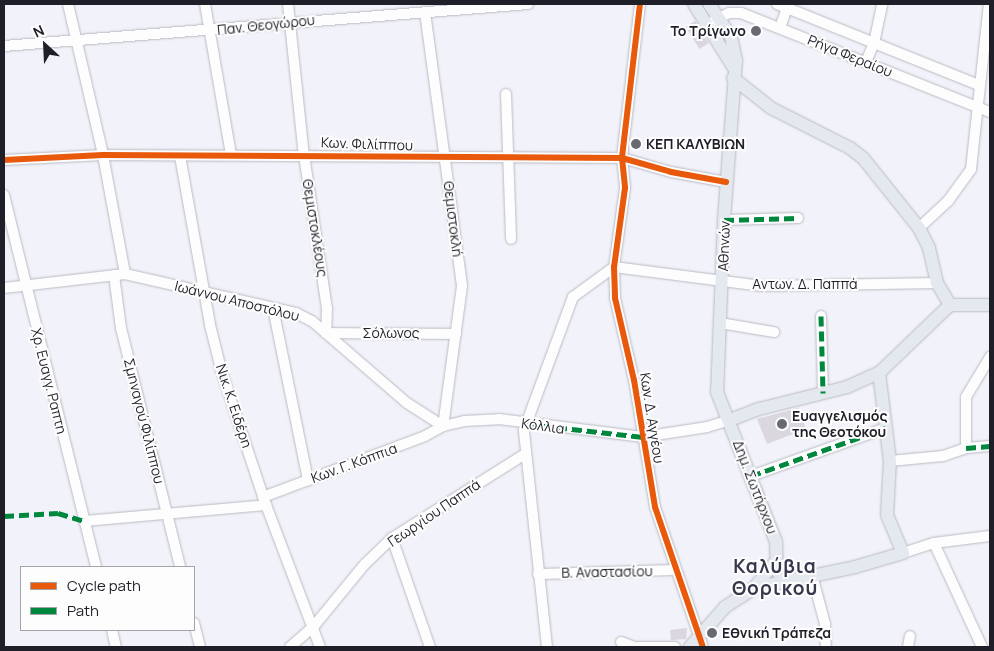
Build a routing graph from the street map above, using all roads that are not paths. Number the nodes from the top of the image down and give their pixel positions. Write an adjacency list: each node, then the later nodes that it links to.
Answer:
1 (68, 4): 16 (street)
2 (205, 4): 15 (street)
3 (288, 4): 13 (street, Θεμιστοκλέους)
4 (528, 4): 11 (street, Παν. Θεογώρου)
5 (640, 4): 30 (street, Κων. Δ. Αγγέου)
6 (777, 4): 10 (street)
7 (882, 4): 17 (street)
8 (989, 4): 22 (street)
9 (702, 6): 12 (main road, Αθηνών); 18 (street)
10 (787, 8): 14 (street); 17 (street)
11 (425, 12): 13 (street, Παν. Θεογώρου); 31 (street, Θεμιστοκλή)
12 (714, 20): 14 (street, Ρήγα Φεραίου); 18 (main road, Αθηνών); 21 (main road, Αθηνών)
13 (290, 22): 15 (street, Παν. Θεογώρου); 26 (street, Θεμιστοκλέους)
14 (780, 28): 20 (street, Ρήγα Φεραίου)
15 (209, 31): 16 (street, Παν. Θεογώρου); 28 (street)
16 (75, 38): 19 (street, Παν. Θεογώρου); 27 (street)
17 (874, 43): 20 (street); 22 (street)
18 (722, 45): 21 (main road, Αθηνών)
19 (4, 46)
20 (866, 62): 24 (street, Ρήγα Φεραίου)
21 (734, 73): 34 (main road, Αθηνών); 38 (main road)
22 (978, 85): 24 (street)
23 (506, 94): 32 (street)
24 (976, 106): 25 (street, Ρήγα Φεραίου); 38 (street)
25 (990, 112)
26 (304, 154): 28 (street, Κων. Φιλίππου); 31 (street, Κων. Φιλίππου); 54 (street, Θεμιστοκλέους)
27 (103, 155): 29 (street, Κων. Φιλίππου); 33 (street, Κων. Φιλίππου); 42 (street)
28 (231, 155): 29 (street, Κων. Φιλίππου)
29 (180, 156): 47 (street, Νικ. Κ. Ειδέρη)
30 (622, 158): 32 (street, Κων. Φιλίππου); 34 (street, Κων. Φιλίππου); 40 (street, Κων. Δ. Αγγέου)
31 (446, 159): 32 (street, Κων. Φιλίππου); 55 (street, Θεμιστοκλή)
32 (510, 159): 39 (street)
33 (4, 160)
34 (726, 182): 37 (main road, Αθηνών)
35 (4, 196): 45 (street, Χρ. Ευαγγ. Ραπτη)
36 (798, 218): 37 (street)
37 (724, 220): 43 (main road, Αθηνών)
38 (919, 228): 44 (main road)
39 (511, 239)
40 (614, 267): 43 (street, Αντων. Δ. Παππά); 60 (street); 63 (street, Κων. Δ. Αγγέου)
41 (114, 274): 42 (street, Ιωάννου Αποστόλου); 45 (street, Ιωάννου Αποστόλου); 71 (street, Σμηναγού Φιλίππου)
42 (125, 274): 47 (street, Ιωάννου Αποστόλου)
43 (723, 281): 44 (street, Αντων. Δ. Παππά); 52 (main road, Αθηνών)
44 (937, 283): 48 (main road)
45 (25, 285): 46 (street, Ιωάννου Αποστόλου); 72 (street, Χρ. Ευαγγ. Ραπτη)
46 (4, 288)
47 (205, 294): 50 (street, Ιωάννου Αποστόλου); 70 (street, Νικ. Κ. Ειδέρη)
48 (950, 305): 49 (main road); 57 (main road)
49 (990, 305)
50 (273, 308): 54 (street, Ιωάννου Αποστόλου); 69 (street)
51 (821, 316): 58 (street)
52 (720, 323): 53 (street); 59 (main road, Αθηνών)
53 (774, 332)
54 (326, 333): 55 (street, Σόλωνος); 61 (street, Ιωάννου Αποστόλου)
55 (456, 334): 61 (street, Θεμιστοκλή)
56 (990, 357): 65 (street)
57 (879, 373): 58 (main road); 62 (main road)
58 (823, 393): 59 (main road)
59 (730, 420): 63 (street, Κόλλια); 68 (main road, Δημ. Σωτήρχου)
60 (527, 424): 61 (street, Κόλλια); 63 (street, Κόλλια); 66 (street)
61 (443, 426): 69 (street, Κων. Γ. Κόππια)
62 (886, 428): 67 (main road); 68 (street)
63 (643, 437): 80 (street, Κων. Δ. Αγγέου)
64 (990, 446): 65 (street)
65 (966, 448): 67 (street)
66 (525, 454): 74 (street, Γεωργίου Παππά); 81 (street)
67 (890, 461): 76 (main road)
68 (751, 476): 77 (main road, Δημ. Σωτήρχου)
69 (308, 480): 70 (street, Κων. Γ. Κόππια)
70 (265, 501): 71 (street, Κων. Γ. Κόππια); 85 (street, Νικ. Κ. Ειδέρη)
71 (166, 514): 72 (street, Κων. Γ. Κόππια); 79 (street, Σμηναγού Φιλίππου)
72 (84, 522): 78 (street, Χρ. Ευαγγ. Ραπτη)
73 (990, 536): 75 (street)
74 (392, 538): 85 (street, Γεωργίου Παππά); 96 (street)
75 (934, 543): 76 (street); 91 (street)
76 (903, 553): 82 (main road)
77 (776, 561): 83 (main road, Δημ. Σωτήρχου); 84 (main road)
78 (96, 566)
79 (180, 566)
80 (676, 570): 81 (street, Β. Αναστασίου); 90 (street, Κων. Δ. Αγγέου)
81 (538, 574): 97 (street)
82 (812, 575): 83 (main road); 101 (street)
83 (786, 580): 84 (main road)
84 (754, 588): 90 (main road)
85 (314, 626): 94 (street, Γεωργίου Παππά); 95 (street, Νικ. Κ. Ειδέρη)
86 (195, 627): 93 (street)
87 (112, 631): 92 (street)
88 (910, 636): 102 (street)
89 (621, 642): 98 (street)
90 (700, 642): 100 (main road)
91 (985, 645)
92 (116, 647)
93 (200, 647)
94 (290, 647)
95 (320, 647)
96 (430, 647)
97 (547, 647)
98 (637, 647): 99 (street)
99 (674, 647)
100 (690, 647)
101 (826, 647)
102 (908, 647)

